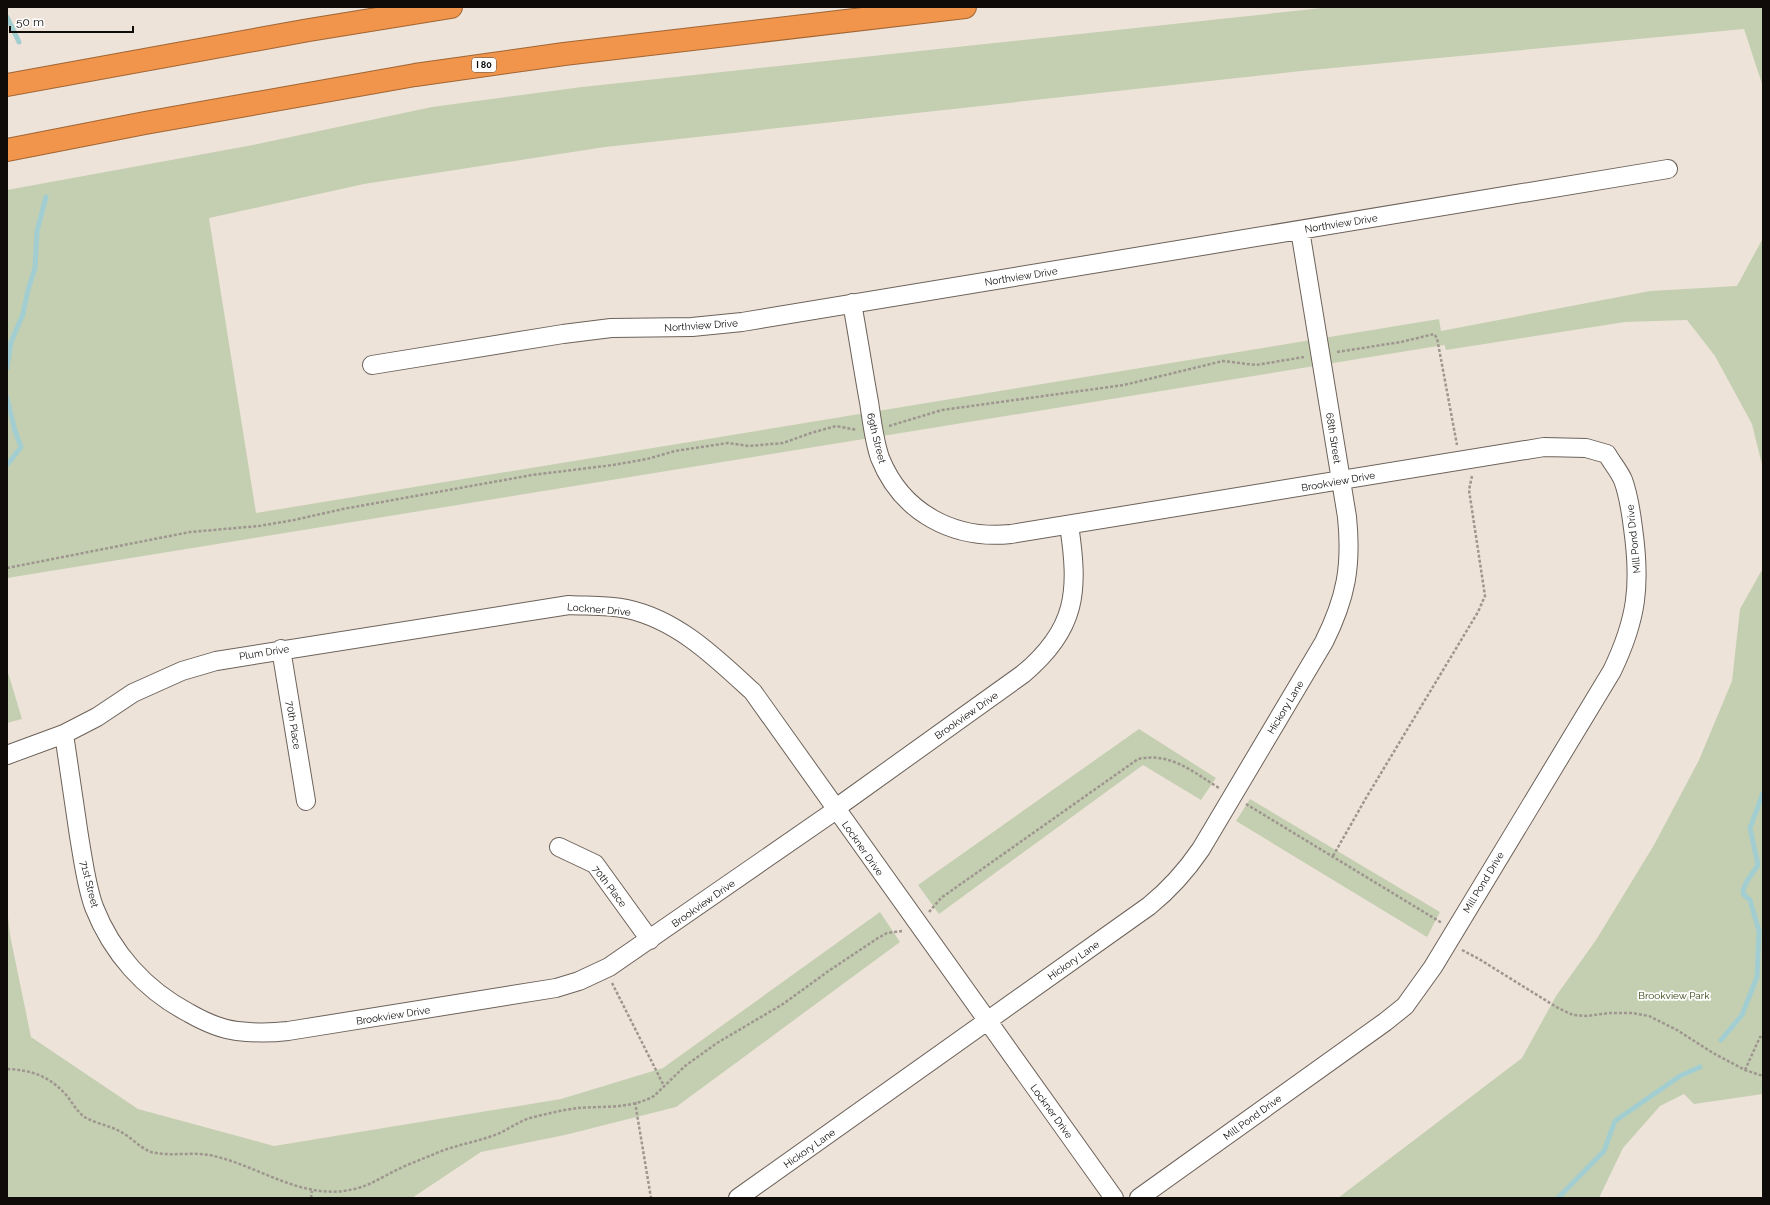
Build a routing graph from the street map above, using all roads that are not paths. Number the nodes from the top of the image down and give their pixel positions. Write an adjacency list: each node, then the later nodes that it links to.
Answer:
1 (451, 7): 3 (highway)
2 (965, 7): 4 (highway, I 80)
3 (7, 85)
4 (7, 150)
5 (1668, 169): 6 (street, Northview Drive)
6 (1300, 230): 7 (street, Northview Drive); 10 (street, 68th Street)
7 (852, 304): 8 (street, Northview Drive); 12 (street, 69th Street)
8 (372, 365)
9 (1606, 454): 10 (street, Brookview Drive); 26 (street, Mill Pond Drive)
10 (1341, 480): 11 (street, Brookview Drive); 14 (street, 68th Street)
11 (1068, 525): 12 (street, Brookview Drive); 19 (street, Brookview Drive)
12 (1011, 534)
13 (540, 609): 15 (street, Plum Drive); 19 (street, Lockner Drive)
14 (1324, 642): 23 (street, Hickory Lane)
15 (281, 649): 16 (street, Plum Drive); 18 (street, 70th Place)
16 (64, 734): 17 (street, Plum Drive); 22 (street, 71st Street)
17 (7, 755)
18 (306, 800)
19 (836, 810): 21 (street, Brookview Drive); 23 (street, Lockner Drive)
20 (559, 847): 21 (street, 70th Place)
21 (650, 940): 22 (street, Brookview Drive)
22 (175, 1006)
23 (987, 1021): 24 (street, Hickory Lane); 25 (street, Lockner Drive)
24 (738, 1198)
25 (1114, 1198)
26 (1139, 1198)

